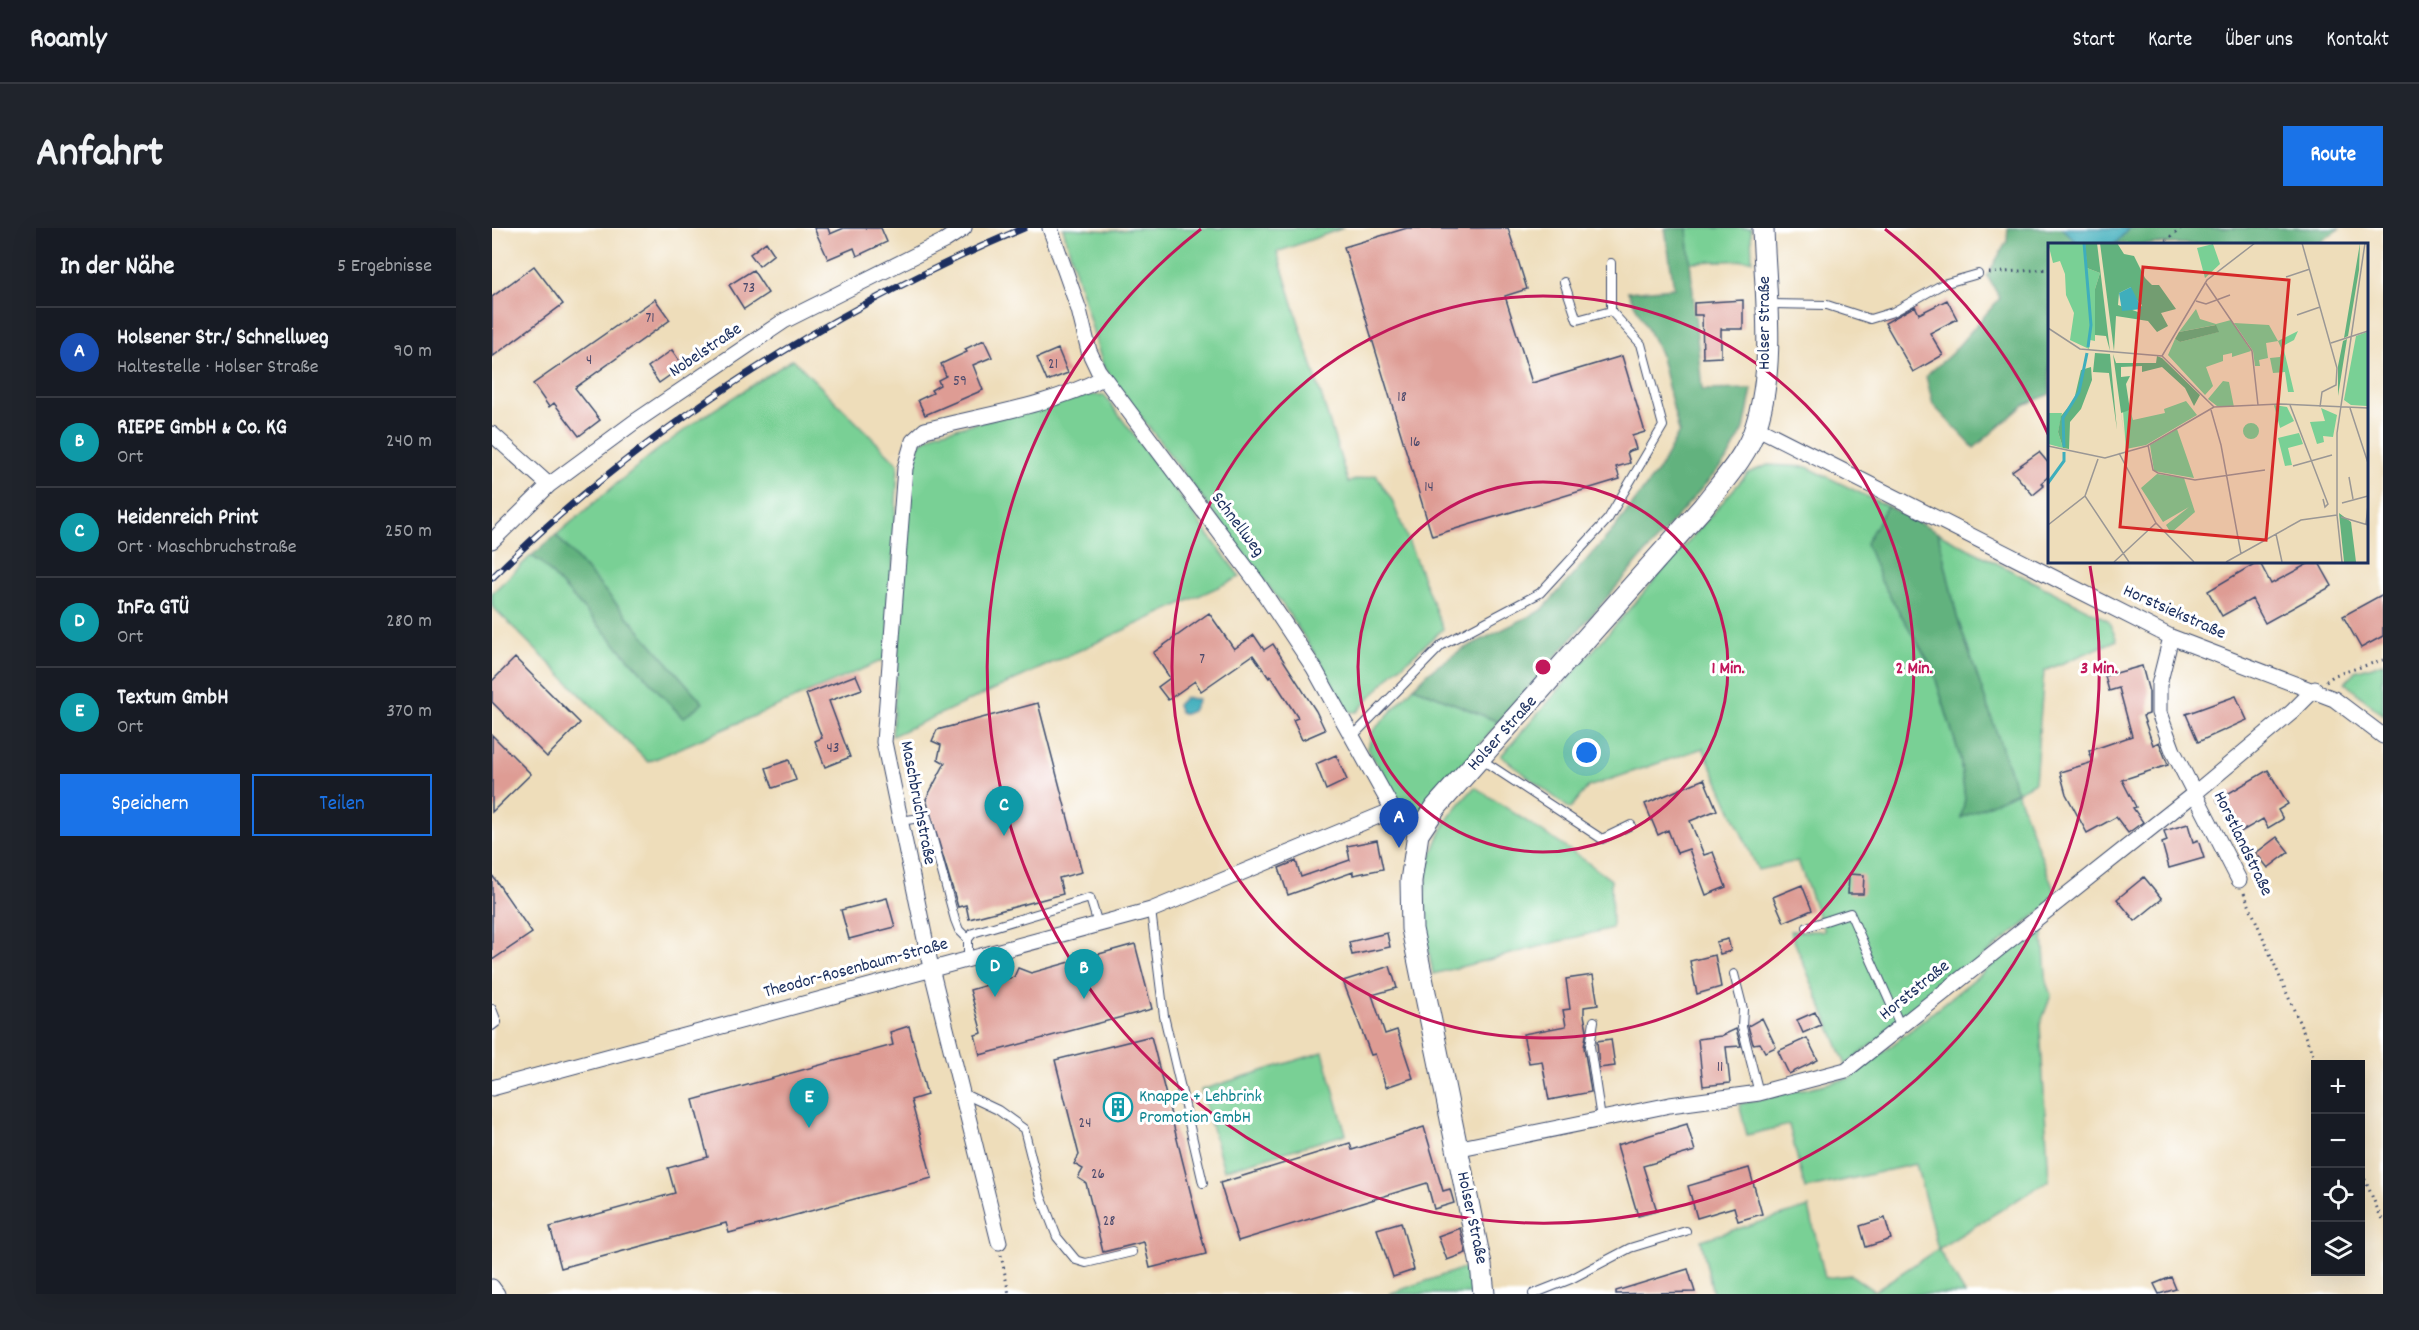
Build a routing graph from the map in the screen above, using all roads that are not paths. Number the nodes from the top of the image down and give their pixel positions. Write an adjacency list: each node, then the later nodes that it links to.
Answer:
1 (964, 228): 12 (street, Nobelstraße)
2 (1050, 228): 9 (street, Schnellweg)
3 (1763, 228): 7 (main road, Holser Straße)
4 (1611, 263): 8 (lane)
5 (1978, 274): 7 (lane)
6 (1564, 282): 8 (lane)
7 (1766, 304): 10 (main road, Holser Straße)
8 (1611, 311): 17 (lane)
9 (1103, 378): 17 (street, Schnellweg); 21 (street, Maschbruchstraße)
10 (1756, 427): 14 (street, Horstsiekstraße); 18 (main road, Holser Straße)
11 (492, 434): 12 (street)
12 (549, 485): 13 (street, Nobelstraße)
13 (492, 541)
14 (2171, 637): 15 (street, Horstsiekstraße); 19 (street, Horstlandstraße)
15 (2315, 689): 16 (street, Horstsiekstraße); 19 (street, Horststraße)
16 (2383, 736)
17 (1352, 737): 20 (street, Schnellweg)
18 (1480, 760): 22 (lane); 23 (main road, Holser Straße)
19 (2195, 792): 24 (street, Horstlandstraße); 35 (street, Horststraße)
20 (1394, 810): 23 (street, Schnellweg); 25 (street, Theodor-Rosenbaum-Straße)
21 (900, 821): 28 (lane); 30 (street, Maschbruchstraße)
22 (1631, 825)
23 (1418, 834): 40 (main road, Holser Straße)
24 (2239, 880)
25 (1151, 910): 26 (street, Theodor-Rosenbaum-Straße); 41 (lane)
26 (1098, 924): 28 (lane); 29 (street, Theodor-Rosenbaum-Straße)
27 (1807, 927): 35 (lane)
28 (968, 939): 29 (lane)
29 (968, 958): 30 (street, Theodor-Rosenbaum-Straße)
30 (931, 968): 36 (street, Theodor-Rosenbaum-Straße); 37 (street, Maschbruchstraße)
31 (1734, 974): 38 (lane)
32 (492, 1009): 34 (lane)
33 (1594, 1021): 39 (lane)
34 (492, 1026)
35 (1901, 1027): 38 (street, Horststraße)
36 (492, 1088)
37 (961, 1092): 43 (street, Maschbruchstraße); 44 (lane)
38 (1759, 1093): 39 (street, Horststraße)
39 (1601, 1119): 40 (street, Horststraße)
40 (1456, 1149): 47 (main road, Holser Straße)
41 (1203, 1183)
42 (1686, 1231): 48 (lane)
43 (999, 1242)
44 (1132, 1252)
45 (492, 1287): 46 (street)
46 (497, 1294)
47 (1484, 1294)
48 (1533, 1294)

